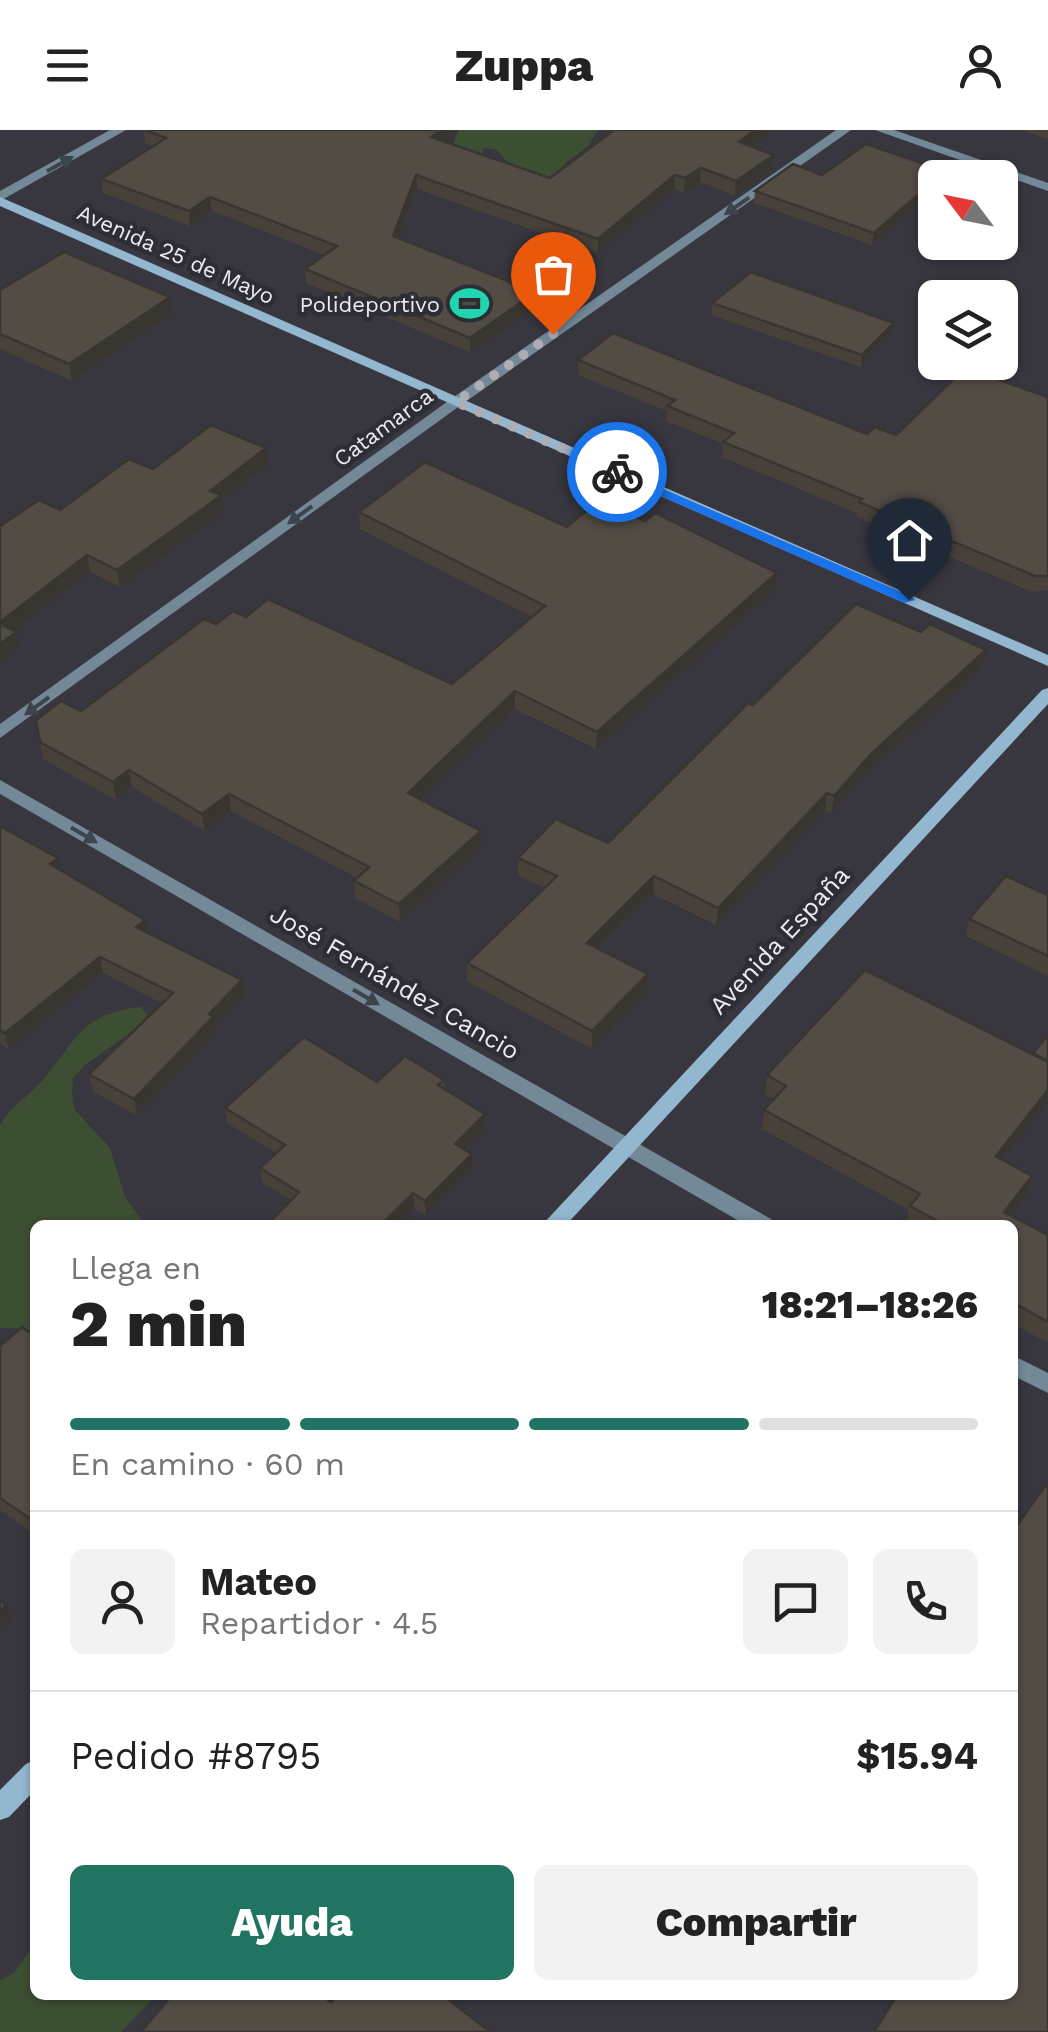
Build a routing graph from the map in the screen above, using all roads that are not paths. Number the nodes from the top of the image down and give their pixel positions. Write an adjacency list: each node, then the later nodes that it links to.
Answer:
1 (120, 130): 5 (street, one-way to 1)
2 (845, 130): 6 (street, Catamarca, one-way to 6)
3 (881, 130): 4 (street)
4 (1048, 187)
5 (0, 199): 6 (main road, Avenida 25 de Mayo)
6 (456, 402): 7 (main road, Avenida 25 de Mayo); 9 (street, Catamarca, one-way to 9)
7 (1048, 662)
8 (1048, 694): 11 (main road, Avenida España)
9 (0, 732)
10 (0, 786): 11 (street, José Fernández Cancio, one-way to 11)
11 (626, 1148): 12 (main road, Avenida España); 13 (street, José Fernández Cancio)
12 (558, 1220)
13 (755, 1220)
14 (1018, 1367): 15 (street)
15 (1048, 1384)
16 (30, 1777): 17 (main road)
17 (0, 1808)

